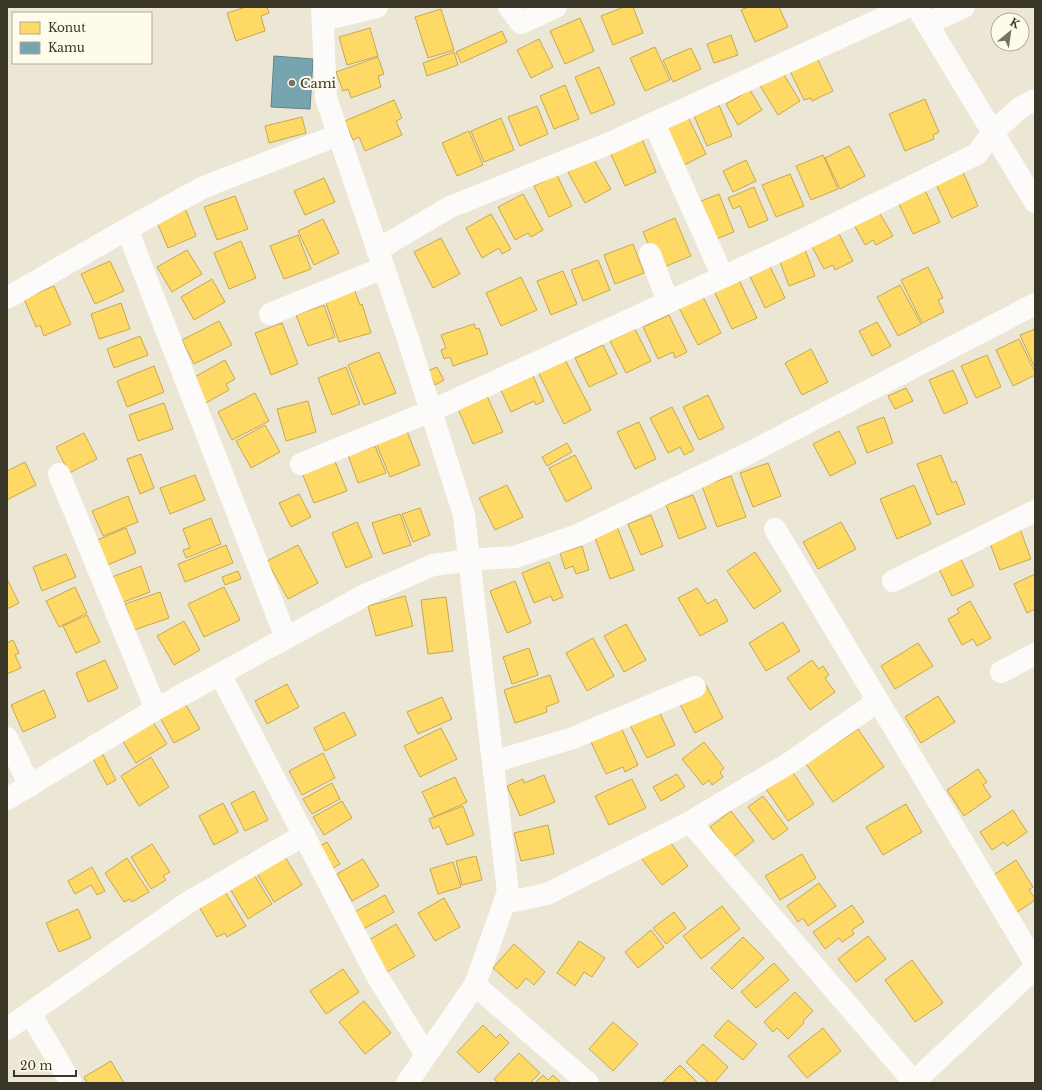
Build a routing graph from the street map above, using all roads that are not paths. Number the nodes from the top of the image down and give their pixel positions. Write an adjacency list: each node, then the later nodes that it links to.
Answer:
1 (377, 7): 6 (street)
2 (509, 7): 3 (street)
3 (556, 7)
4 (906, 7): 9 (street)
5 (964, 7): 7 (street)
6 (323, 14): 11 (street)
7 (922, 15): 10 (street)
8 (1035, 100): 10 (street)
9 (654, 123): 15 (street); 16 (street)
10 (993, 132): 12 (street); 16 (street)
11 (338, 135): 13 (street); 15 (street)
12 (1035, 202)
13 (127, 229): 17 (street); 28 (street)
14 (650, 254): 18 (street)
15 (380, 259): 20 (street); 21 (street)
16 (723, 277): 18 (street)
17 (7, 298)
18 (668, 302): 21 (street)
19 (1035, 304): 26 (street)
20 (270, 314)
21 (431, 411): 22 (street); 26 (street)
22 (301, 464)
23 (59, 474): 34 (street)
24 (1035, 511): 27 (street)
25 (775, 529): 33 (street)
26 (470, 560): 28 (street); 36 (street)
27 (893, 581)
28 (286, 638): 31 (street)
29 (1035, 654): 30 (street)
30 (1001, 672)
31 (220, 674): 34 (street); 40 (street)
32 (695, 687): 36 (street)
33 (878, 701): 39 (street); 42 (street)
34 (156, 709): 37 (street)
35 (7, 738): 37 (street)
36 (493, 762): 41 (street)
37 (30, 786): 38 (street)
38 (7, 799)
39 (690, 822): 41 (street); 48 (street)
40 (304, 835): 45 (street); 47 (street)
41 (504, 903): 44 (street)
42 (1035, 962)
43 (1035, 968): 48 (street)
44 (475, 985): 47 (street); 51 (street)
45 (30, 1013): 46 (street); 49 (street)
46 (7, 1029)
47 (426, 1055): 50 (street)
48 (914, 1082)
49 (71, 1083)
50 (407, 1083)
51 (588, 1083)

